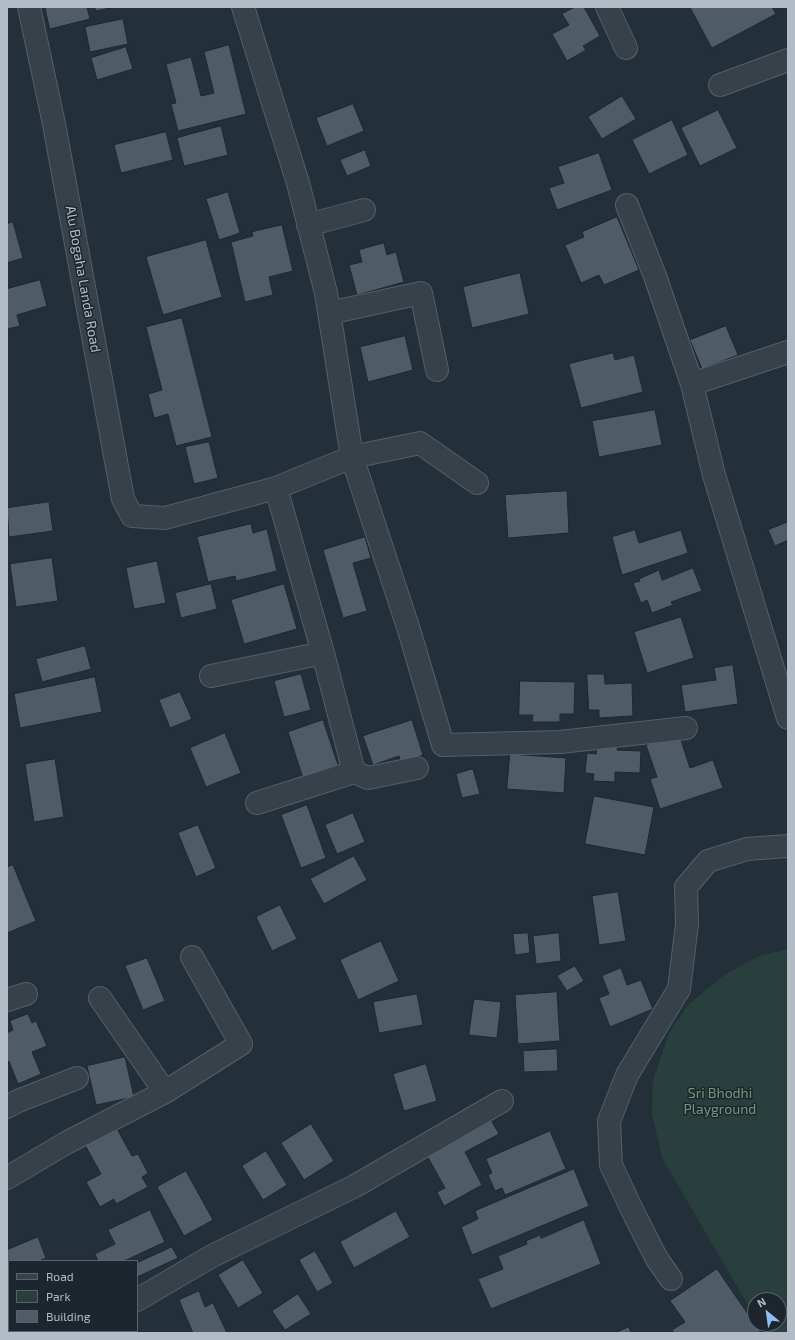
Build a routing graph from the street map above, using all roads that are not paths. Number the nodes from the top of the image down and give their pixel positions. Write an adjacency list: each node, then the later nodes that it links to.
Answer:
1 (29, 7): 16 (street, Alu Bogaha Landa Road)
2 (243, 7): 9 (street)
3 (607, 7): 4 (street)
4 (626, 48)
5 (788, 60): 6 (street)
6 (720, 85)
7 (627, 205): 13 (street)
8 (364, 210): 9 (street)
9 (308, 225): 10 (street)
10 (329, 313): 12 (street); 14 (street)
11 (788, 352): 13 (street)
12 (437, 370)
13 (692, 384): 19 (street)
14 (352, 457): 15 (street); 16 (street); 20 (street)
15 (477, 483)
16 (276, 488): 17 (street)
17 (322, 652): 18 (street); 22 (street)
18 (211, 676)
19 (788, 718)
20 (686, 728)
21 (417, 768): 22 (street)
22 (354, 772): 23 (street)
23 (258, 803)
24 (788, 846): 32 (street)
25 (192, 956): 28 (street)
26 (100, 998): 28 (street)
27 (77, 1078): 30 (street)
28 (165, 1092): 31 (street)
29 (502, 1101): 33 (street)
30 (7, 1107)
31 (7, 1178)
32 (671, 1279)
33 (138, 1299)

